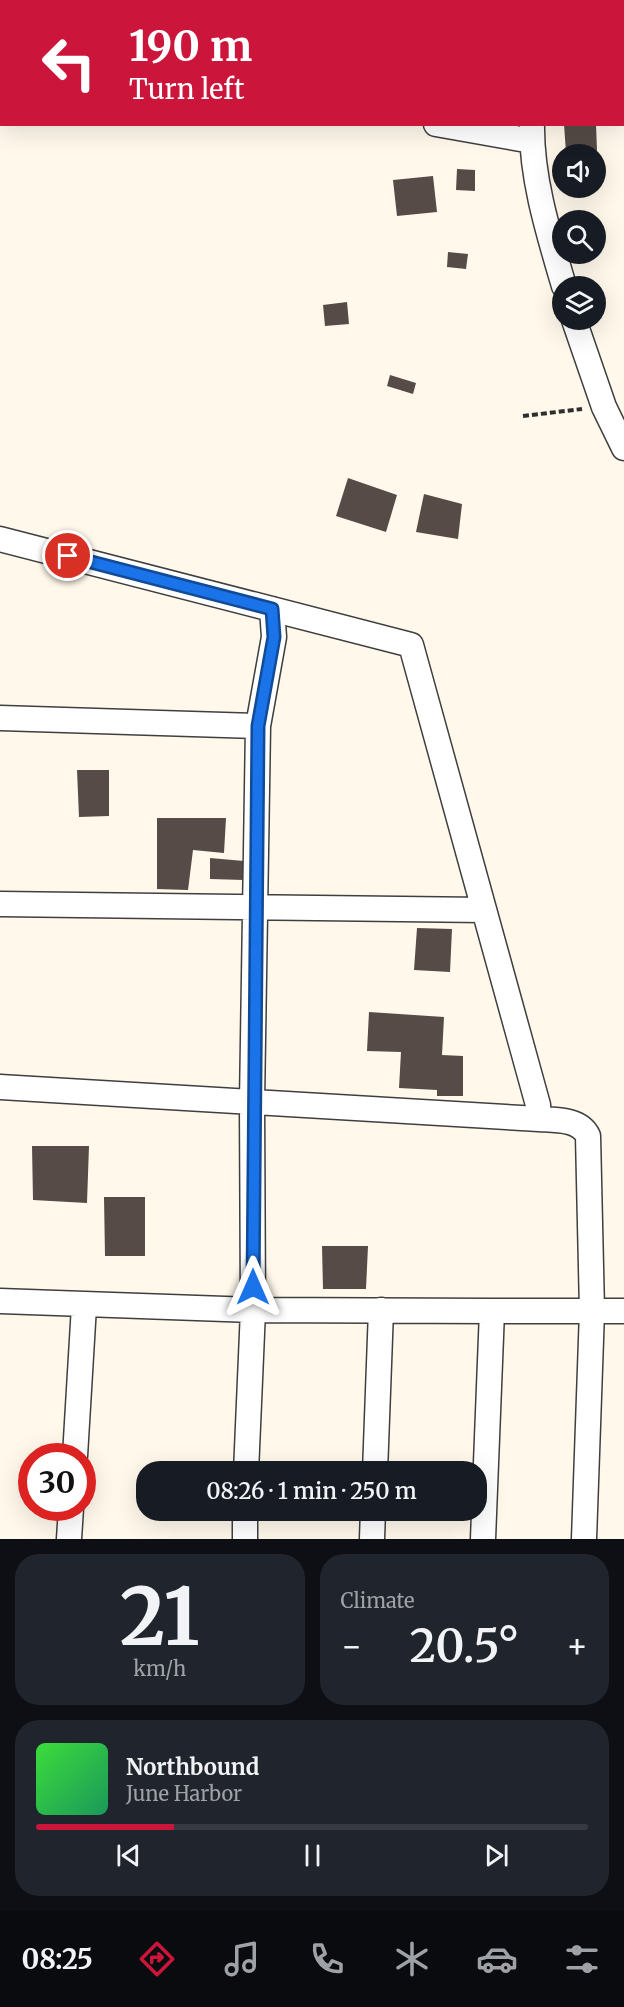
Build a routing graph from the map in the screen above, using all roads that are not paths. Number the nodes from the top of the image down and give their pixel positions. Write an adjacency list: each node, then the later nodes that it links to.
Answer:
1 (457, 126): 2 (street)
2 (532, 133): 3 (street)
3 (561, 276)
4 (577, 330): 5 (street)
5 (624, 447)
6 (0, 539): 7 (street)
7 (272, 609): 9 (street); 12 (street)
8 (0, 718): 9 (street)
9 (258, 726): 11 (street)
10 (0, 904): 11 (street)
11 (256, 906): 12 (street); 14 (street)
12 (484, 910): 15 (street)
13 (0, 1087): 14 (street)
14 (252, 1102): 15 (street); 18 (street)
15 (539, 1119): 21 (street)
16 (0, 1301): 17 (street)
17 (84, 1306): 18 (street); 23 (street)
18 (253, 1310): 19 (street); 24 (street)
19 (381, 1310): 20 (street); 25 (street)
20 (492, 1311): 21 (street); 32 (street)
21 (592, 1311): 22 (street); 33 (street)
22 (624, 1311)
23 (76, 1443)
24 (246, 1461)
25 (375, 1461)
26 (70, 1521): 29 (street)
27 (245, 1521): 30 (street)
28 (373, 1521): 31 (street)
29 (69, 1539)
30 (245, 1539)
31 (372, 1539)
32 (483, 1539)
33 (584, 1539)

